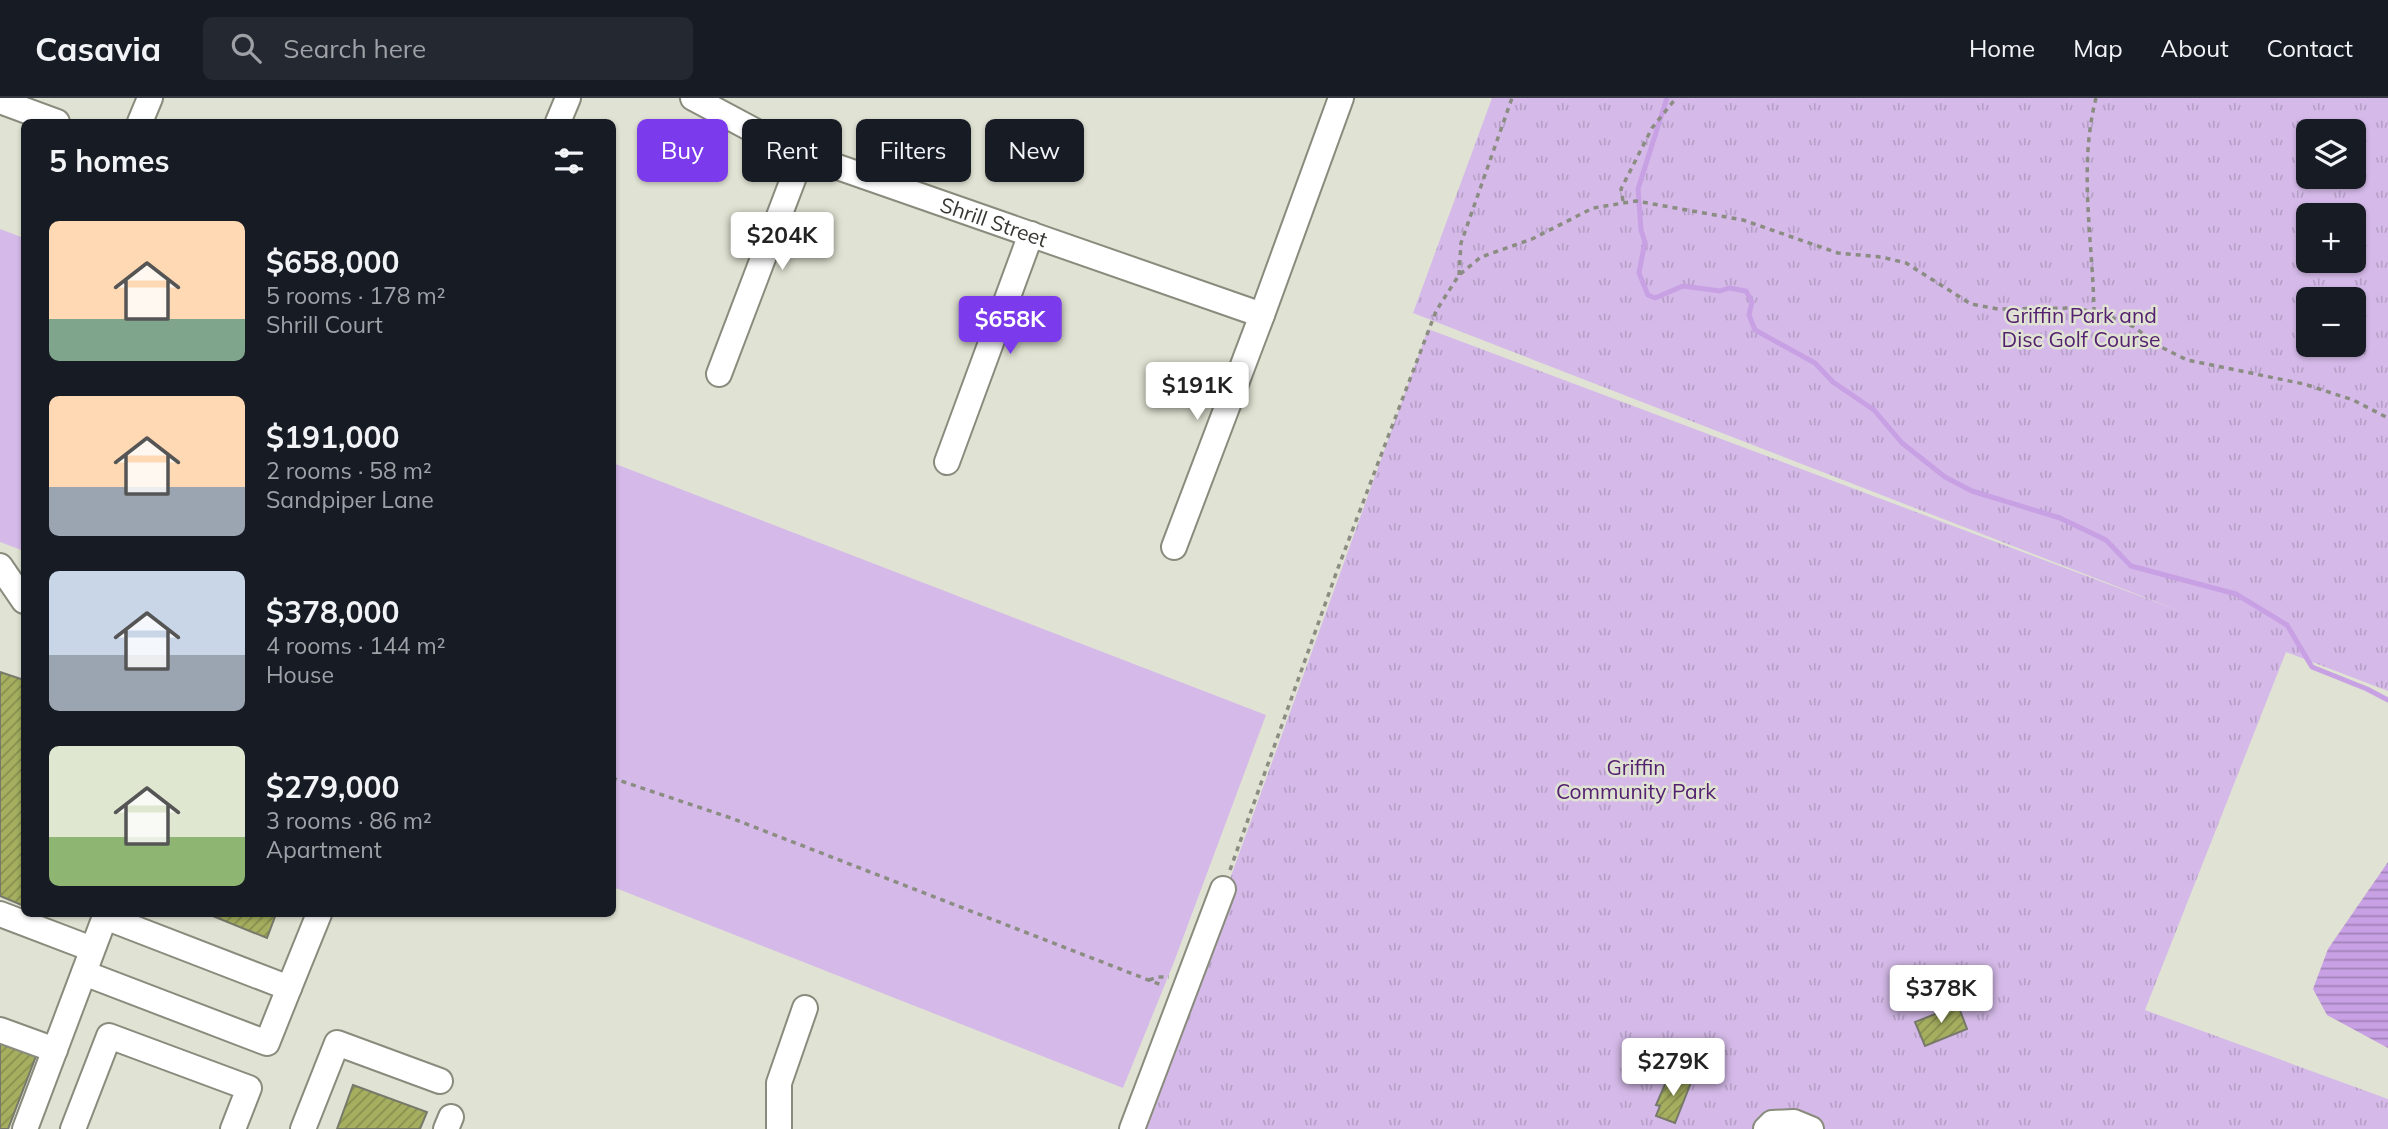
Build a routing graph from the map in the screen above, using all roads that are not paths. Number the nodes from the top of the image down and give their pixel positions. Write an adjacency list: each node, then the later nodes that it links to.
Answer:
1 (150, 98): 7 (street)
2 (568, 98): 8 (street)
3 (693, 98): 9 (street, Shrill Street)
4 (1341, 98): 13 (street)
5 (0, 101): 6 (street)
6 (49, 119)
7 (141, 119)
8 (559, 119)
9 (742, 125)
10 (842, 167): 12 (street, Shrill Street)
11 (792, 182): 14 (street)
12 (1031, 234): 13 (street, Shrill Street); 15 (street)
13 (1262, 314): 16 (street)
14 (719, 374)
15 (947, 462)
16 (1174, 547)
17 (0, 566): 18 (street)
18 (21, 597)
19 (1223, 888): 35 (street)
20 (0, 914): 24 (street)
21 (104, 917): 24 (street)
22 (110, 917): 25 (street)
23 (318, 917): 25 (street)
24 (88, 961): 25 (street); 28 (street)
25 (289, 988)
26 (805, 1008): 34 (street)
27 (0, 1030): 28 (street)
28 (55, 1051): 30 (street)
29 (440, 1081): 33 (street)
30 (25, 1129)
31 (73, 1129): 32 (street)
32 (233, 1129)
33 (303, 1129)
34 (779, 1129)
35 (1132, 1129)
36 (1766, 1129): 37 (street)
37 (1811, 1129)

